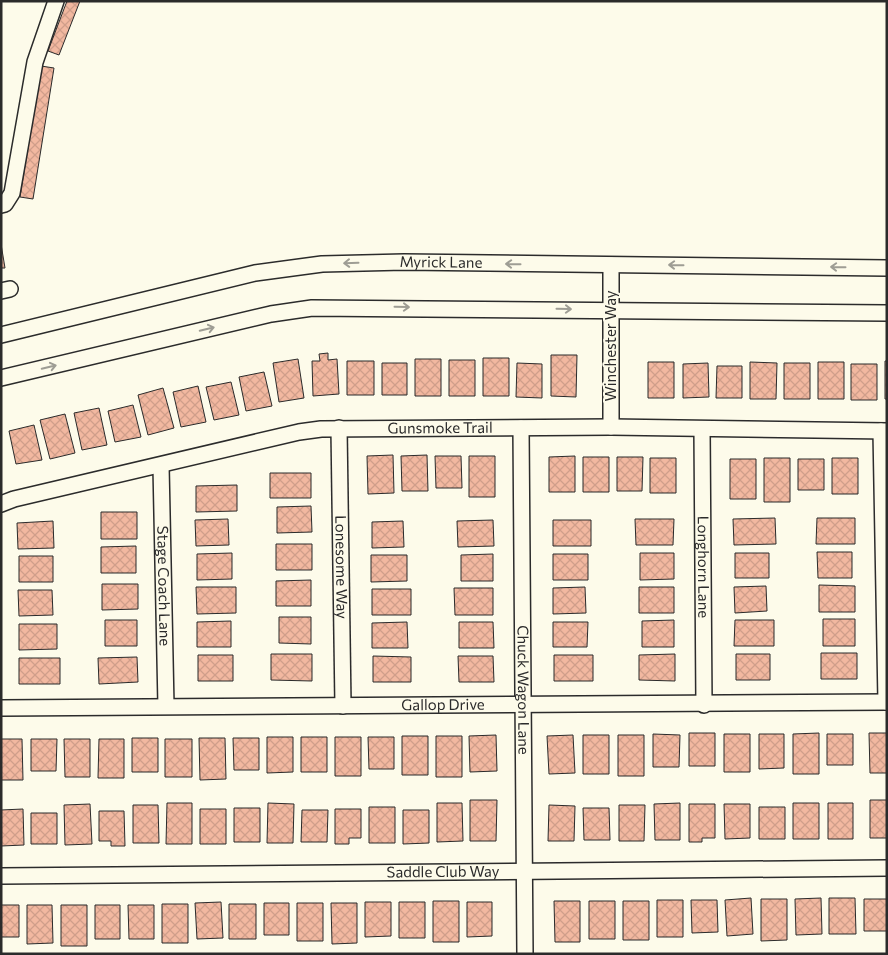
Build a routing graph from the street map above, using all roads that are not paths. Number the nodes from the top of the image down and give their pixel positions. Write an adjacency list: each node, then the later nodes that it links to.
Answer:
1 (56, 1): 2 (street)
2 (1, 206)
3 (611, 265): 4 (street, Myrick Lane, one-way to 3); 5 (street, Winchester Way); 7 (street, Myrick Lane, one-way to 7)
4 (887, 268)
5 (610, 310): 6 (street); 8 (street, one-way to 5); 11 (street, Winchester Way)
6 (887, 313)
7 (1, 335)
8 (1, 378)
9 (339, 428): 10 (street, Gunsmoke Trail); 14 (street, Gunsmoke Trail); 20 (street, Lonesome Way)
10 (521, 428): 11 (street, Gunsmoke Trail); 17 (street, Chuck Wagon Lane)
11 (610, 428): 12 (street, Gunsmoke Trail)
12 (702, 429): 13 (street, Gunsmoke Trail); 18 (street, Longhorn Lane)
13 (884, 431): 16 (street)
14 (162, 466): 15 (street, Gunsmoke Trail); 19 (street, Stage Coach Lane)
15 (1, 504)
16 (886, 702): 18 (street, Gallop Drive)
17 (523, 704): 18 (street, Gallop Drive); 20 (street, Gallop Drive); 23 (street, Chuck Wagon Lane)
18 (704, 705)
19 (166, 706): 20 (street, Gallop Drive); 21 (street, Gallop Drive)
20 (343, 706)
21 (1, 708)
22 (887, 868): 23 (street, Saddle Club Way)
23 (524, 871): 24 (street, Saddle Club Way); 25 (street, Chuck Wagon Lane)
24 (1, 876)
25 (525, 954)

